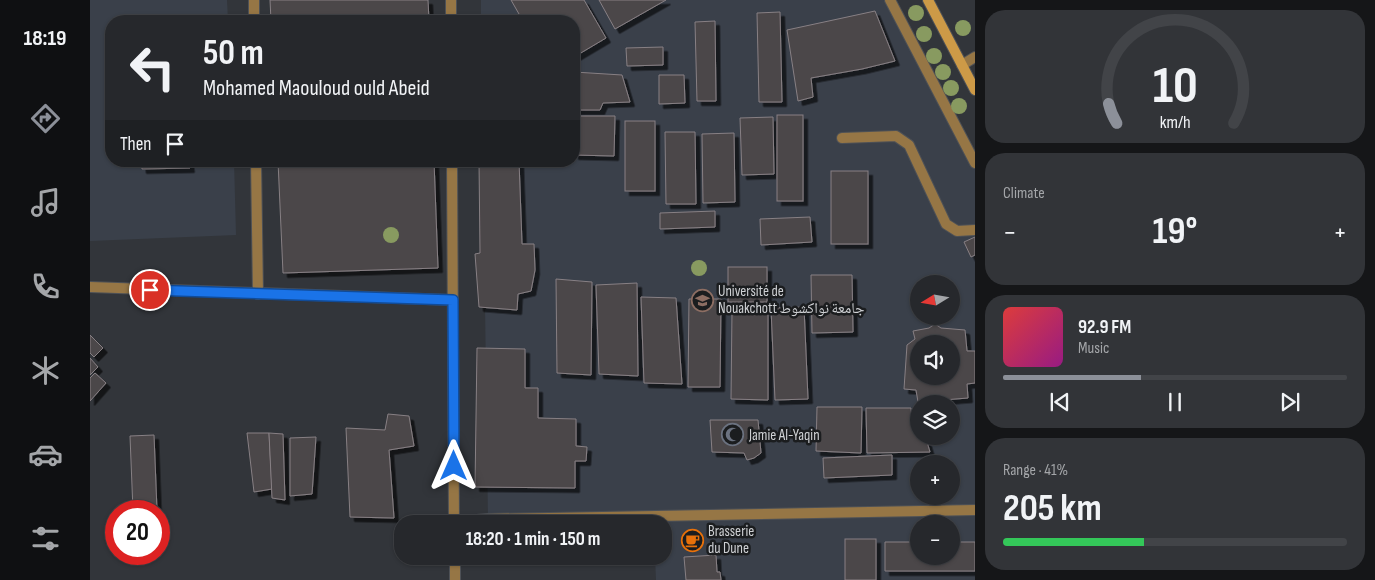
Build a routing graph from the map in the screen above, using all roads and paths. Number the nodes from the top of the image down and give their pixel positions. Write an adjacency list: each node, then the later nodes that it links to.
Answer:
1 (254, 0): 5 (lane)
2 (451, 0): 6 (lane)
3 (890, 0): 11 (lane)
4 (928, 0): 8 (street)
5 (254, 15)
6 (451, 15)
7 (975, 57): 8 (lane)
8 (962, 65): 9 (street)
9 (975, 90)
10 (842, 138): 14 (lane)
11 (975, 162)
12 (256, 167): 16 (lane)
13 (452, 167): 17 (lane)
14 (975, 230)
15 (90, 287): 16 (lane)
16 (258, 294): 17 (lane)
17 (453, 300): 19 (lane)
18 (975, 510): 20 (lane)
19 (454, 515)
20 (672, 516)
21 (454, 565): 22 (lane)
22 (455, 580)

